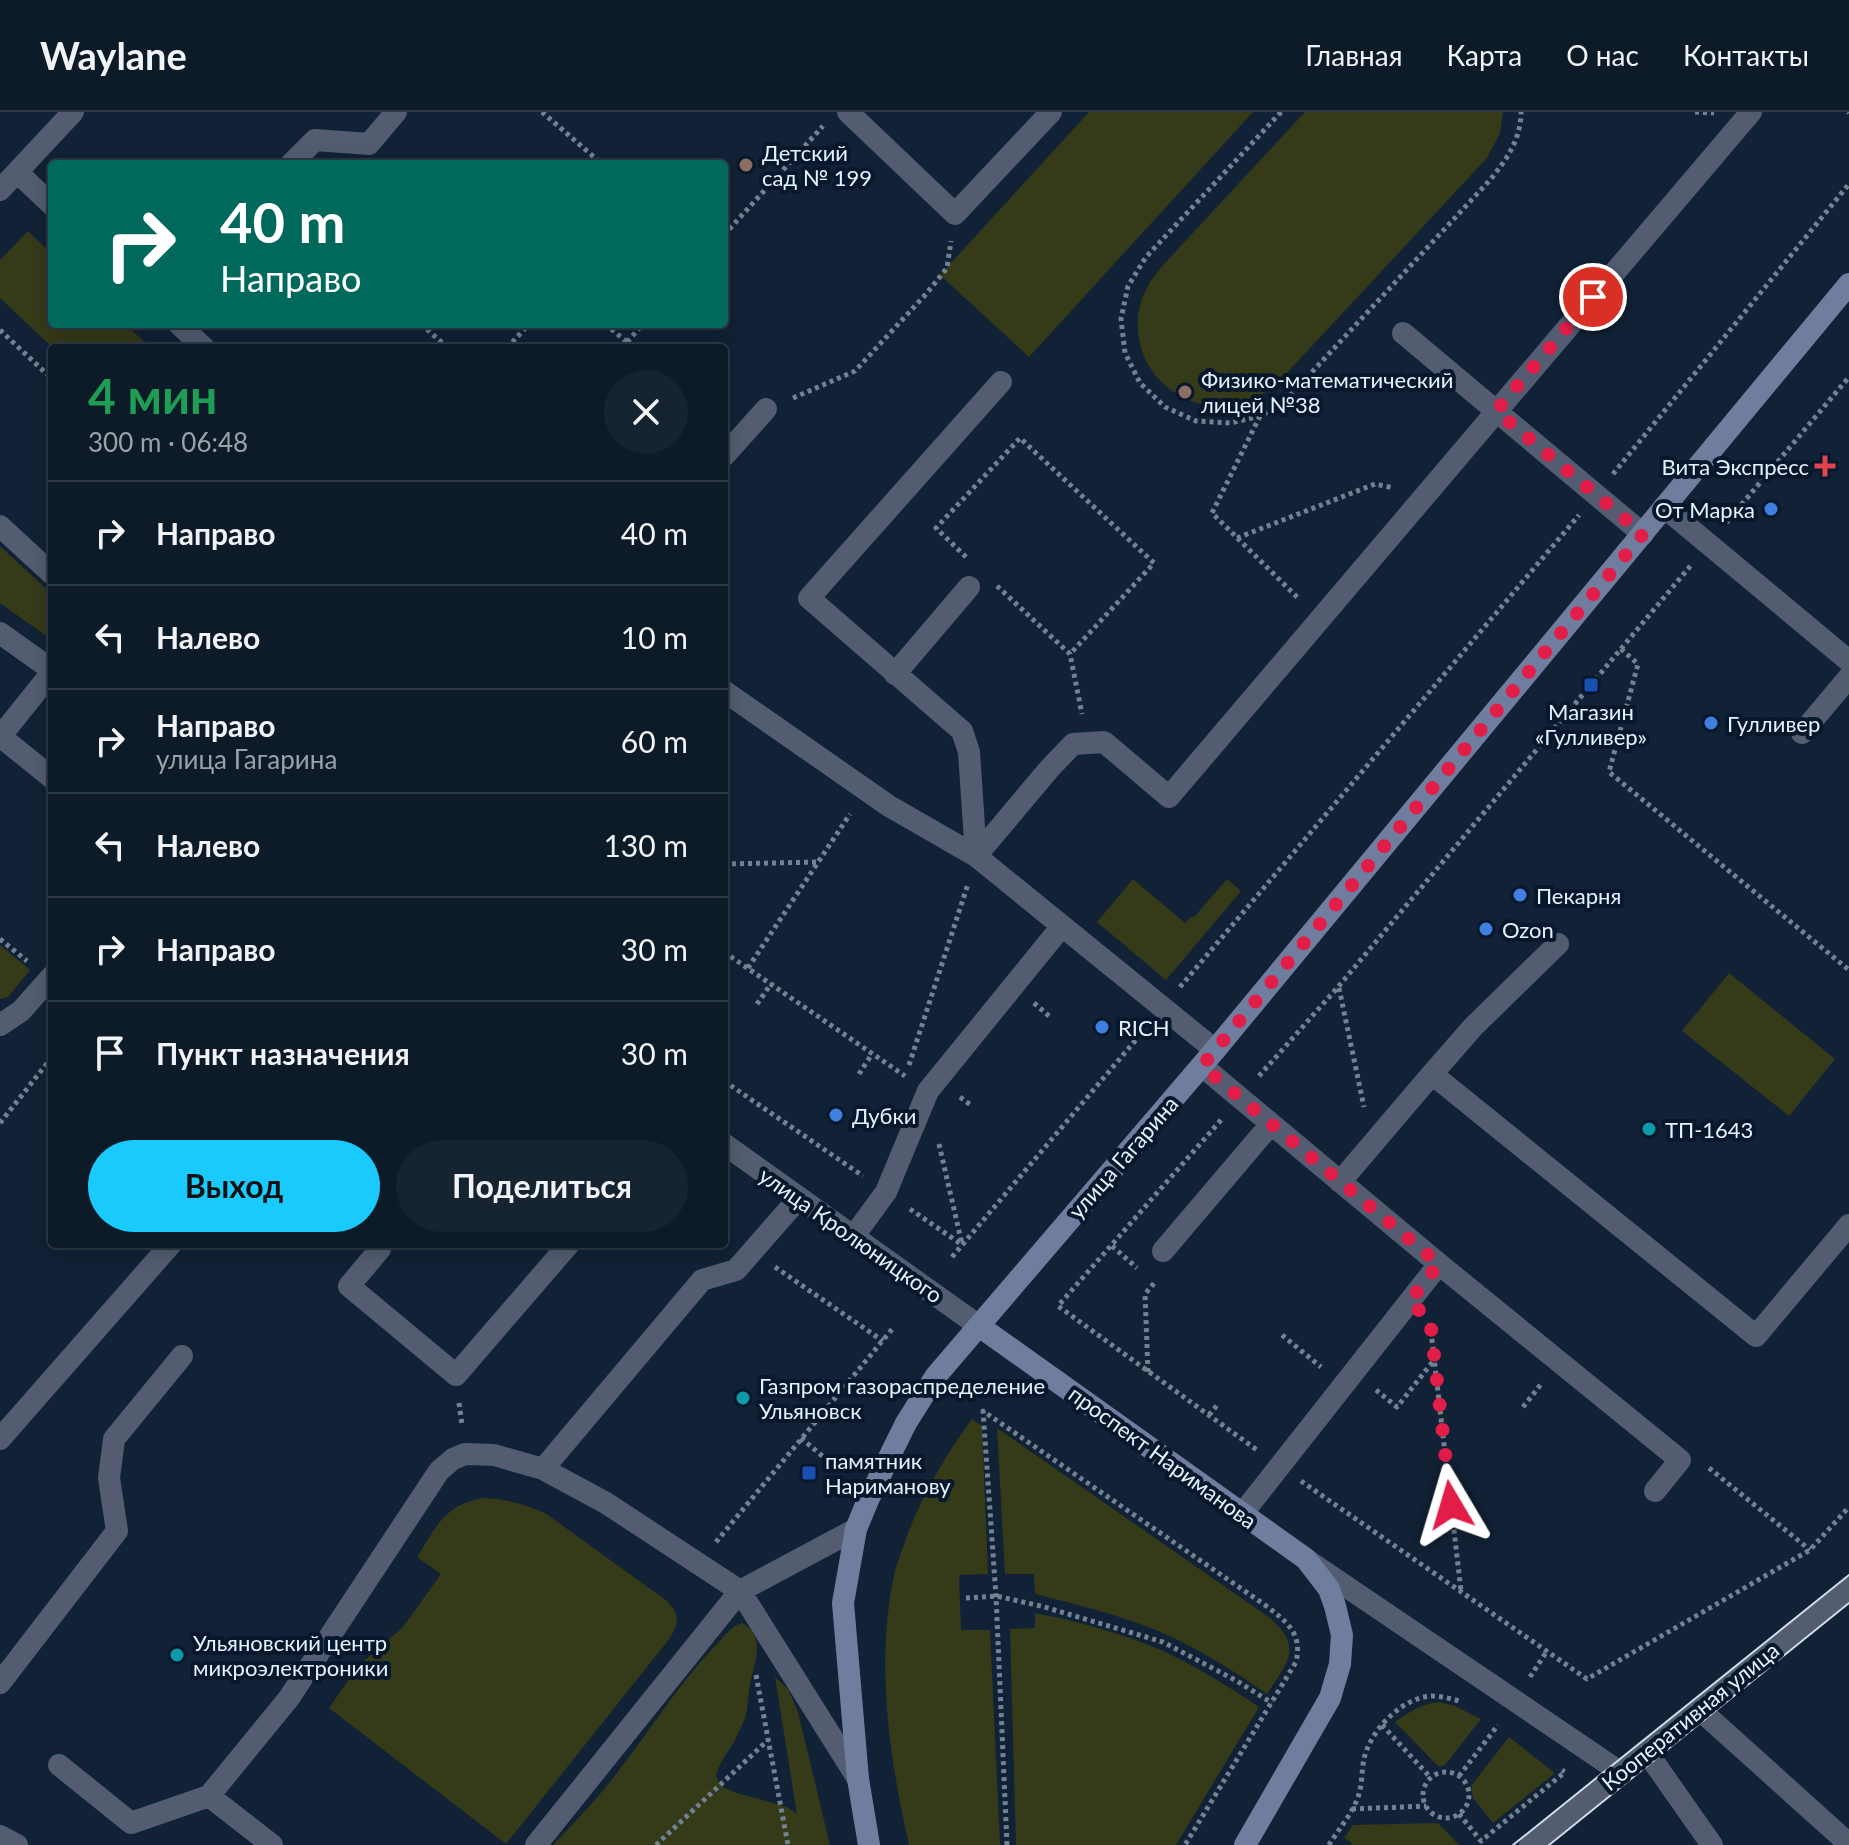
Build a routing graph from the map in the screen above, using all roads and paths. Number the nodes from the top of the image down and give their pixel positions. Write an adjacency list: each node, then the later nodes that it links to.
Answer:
1 (396, 112): 10 (street)
2 (542, 112): 11 (path)
3 (848, 112): 4 (street)
4 (1051, 112)
5 (1281, 112): 35 (path)
6 (1521, 112): 35 (path)
7 (1751, 112): 34 (street)
8 (58, 117): 12 (street)
9 (826, 123): 16 (path)
10 (295, 160)
11 (597, 160)
12 (17, 172): 14 (street); 15 (street)
13 (1849, 184): 38 (path)
14 (0, 190)
15 (48, 201)
16 (728, 231)
17 (947, 268): 33 (path)
18 (1849, 284): 39 (main road, улица Гагарина)
19 (183, 328): 27 (street)
20 (426, 328): 28 (path)
21 (525, 328): 29 (path)
22 (610, 328): 26 (path)
23 (639, 328): 26 (path)
24 (0, 330): 30 (path)
25 (1403, 333): 34 (street)
26 (627, 342)
27 (200, 344)
28 (444, 344)
29 (511, 344)
30 (48, 375)
31 (1849, 377): 43 (path)
32 (1001, 382): 54 (street)
33 (766, 409): 36 (street)
34 (1496, 411): 37 (street); 38 (street)
35 (1261, 416): 42 (path)
36 (728, 452)
37 (1425, 495): 42 (path); 48 (street)
38 (1596, 495): 41 (street); 76 (path)
39 (1664, 507): 41 (main road, улица Гагарина); 43 (street)
40 (0, 526): 45 (street)
41 (1643, 534): 79 (main road, улица Гагарина)
42 (1237, 538): 48 (path)
43 (1709, 544): 50 (path); 52 (street)
44 (969, 560): 51 (path)
45 (48, 570)
46 (992, 581): 51 (path)
47 (969, 587): 54 (street)
48 (1319, 620): 60 (street)
49 (0, 633): 53 (street)
50 (1621, 649): 71 (path); 74 (path)
51 (1070, 654): 60 (path)
52 (1849, 661)
53 (48, 668)
54 (895, 674): 63 (street)
55 (48, 676): 59 (street)
56 (1849, 677): 58 (street)
57 (728, 694): 62 (street)
58 (1802, 733)
59 (0, 736): 61 (street)
60 (1088, 743): 63 (street)
61 (48, 775)
62 (866, 789): 63 (street); 64 (path)
63 (976, 856): 66 (street); 78 (path)
64 (818, 862): 65 (path); 70 (path)
65 (728, 864)
66 (1062, 926): 76 (street); 84 (street)
67 (0, 939): 72 (path)
68 (1558, 944): 82 (street)
69 (728, 955): 70 (path)
70 (748, 968): 73 (path)
71 (1849, 970)
72 (44, 972): 77 (street)
73 (771, 984): 75 (path); 78 (path)
74 (1338, 987): 85 (path); 88 (path)
75 (757, 1004)
76 (1163, 1008): 79 (street); 95 (path)
77 (0, 1025)
78 (872, 1054): 81 (path)
79 (1208, 1058): 85 (street); 106 (main road, улица Гагарина)
80 (48, 1062): 86 (path)
81 (859, 1074)
82 (1432, 1074): 88 (street); 93 (street)
83 (728, 1084): 91 (path)
84 (928, 1091): 91 (street); 95 (path)
85 (1240, 1099): 87 (street); 105 (path)
86 (0, 1123)
87 (1271, 1124): 90 (street); 100 (street)
88 (1372, 1144): 90 (street)
89 (728, 1147): 92 (street, улица Кролюницкого)
90 (1340, 1182): 102 (street)
91 (886, 1192): 94 (street); 95 (path)
92 (799, 1198): 94 (street, улица Кролюницкого); 99 (street)
93 (1849, 1225)
94 (853, 1237): 106 (street, улица Кролюницкого)
95 (962, 1245): 101 (path)
96 (167, 1248): 119 (street)
97 (379, 1248): 114 (street)
98 (566, 1248): 114 (street)
99 (752, 1251): 109 (path); 123 (street)
100 (1163, 1251)
101 (952, 1257)
102 (1439, 1264): 104 (street); 124 (street)
103 (1155, 1282): 112 (path)
104 (1409, 1302): 111 (path); 113 (street)
105 (1058, 1306)
106 (979, 1326): 126 (main road, проспект Нариманова); 127 (main road)
107 (893, 1328): 109 (path)
108 (1282, 1335): 115 (path)
109 (883, 1341): 118 (path)
110 (182, 1356): 136 (street)
111 (1434, 1360): 113 (path); 128 (path)
112 (1148, 1372)
113 (1354, 1372): 126 (street)
114 (456, 1375): 120 (path)
115 (1331, 1375)
116 (1218, 1404): 117 (path)
117 (1209, 1415)
118 (801, 1438): 121 (path); 130 (path)
119 (0, 1439)
120 (465, 1454): 123 (street); 150 (street)
121 (827, 1460)
122 (1701, 1461): 128 (path)
123 (543, 1469): 130 (street)
124 (1655, 1491)
125 (1849, 1507): 128 (path)
126 (1242, 1514): 129 (main road, проспект Нариманова)
127 (856, 1529): 132 (street); 149 (main road)
128 (1810, 1550)
129 (1306, 1559): 147 (street); 164 (main road, проспект Нариманова)
130 (697, 1564): 132 (street)
131 (1849, 1588): 139 (street, Кооперативная улица)
132 (740, 1591): 149 (street); 158 (street)
133 (996, 1596): 134 (path); 137 (path); 137 (path); 162 (path)
134 (966, 1598)
135 (754, 1665): 143 (path)
136 (0, 1683)
137 (1272, 1703): 163 (path)
138 (1473, 1708): 141 (path)
139 (1699, 1709): 144 (street, Кооперативная улица); 155 (street)
140 (1499, 1723): 142 (path)
141 (1382, 1725): 148 (path); 152 (path)
142 (1510, 1731)
143 (768, 1739): 159 (path); 160 (path)
144 (1646, 1751): 147 (street, Кооперативная улица); 167 (street)
145 (1554, 1764): 153 (path)
146 (59, 1765): 150 (street)
147 (1620, 1772): 166 (street, Кооперативная улица)
148 (1431, 1778): 151 (path); 153 (path)
149 (858, 1779): 161 (main road)
150 (209, 1796): 157 (street)
151 (1426, 1806): 152 (path); 153 (path)
152 (1351, 1809): 165 (path)
153 (1459, 1814)
154 (0, 1836): 156 (street)
155 (1849, 1844)
156 (17, 1845)
157 (272, 1845)
158 (536, 1845)
159 (656, 1845)
160 (788, 1845)
161 (869, 1845)
162 (1007, 1845)
163 (1185, 1845)
164 (1245, 1845)
165 (1329, 1845)
166 (1530, 1845)
167 (1712, 1845)

